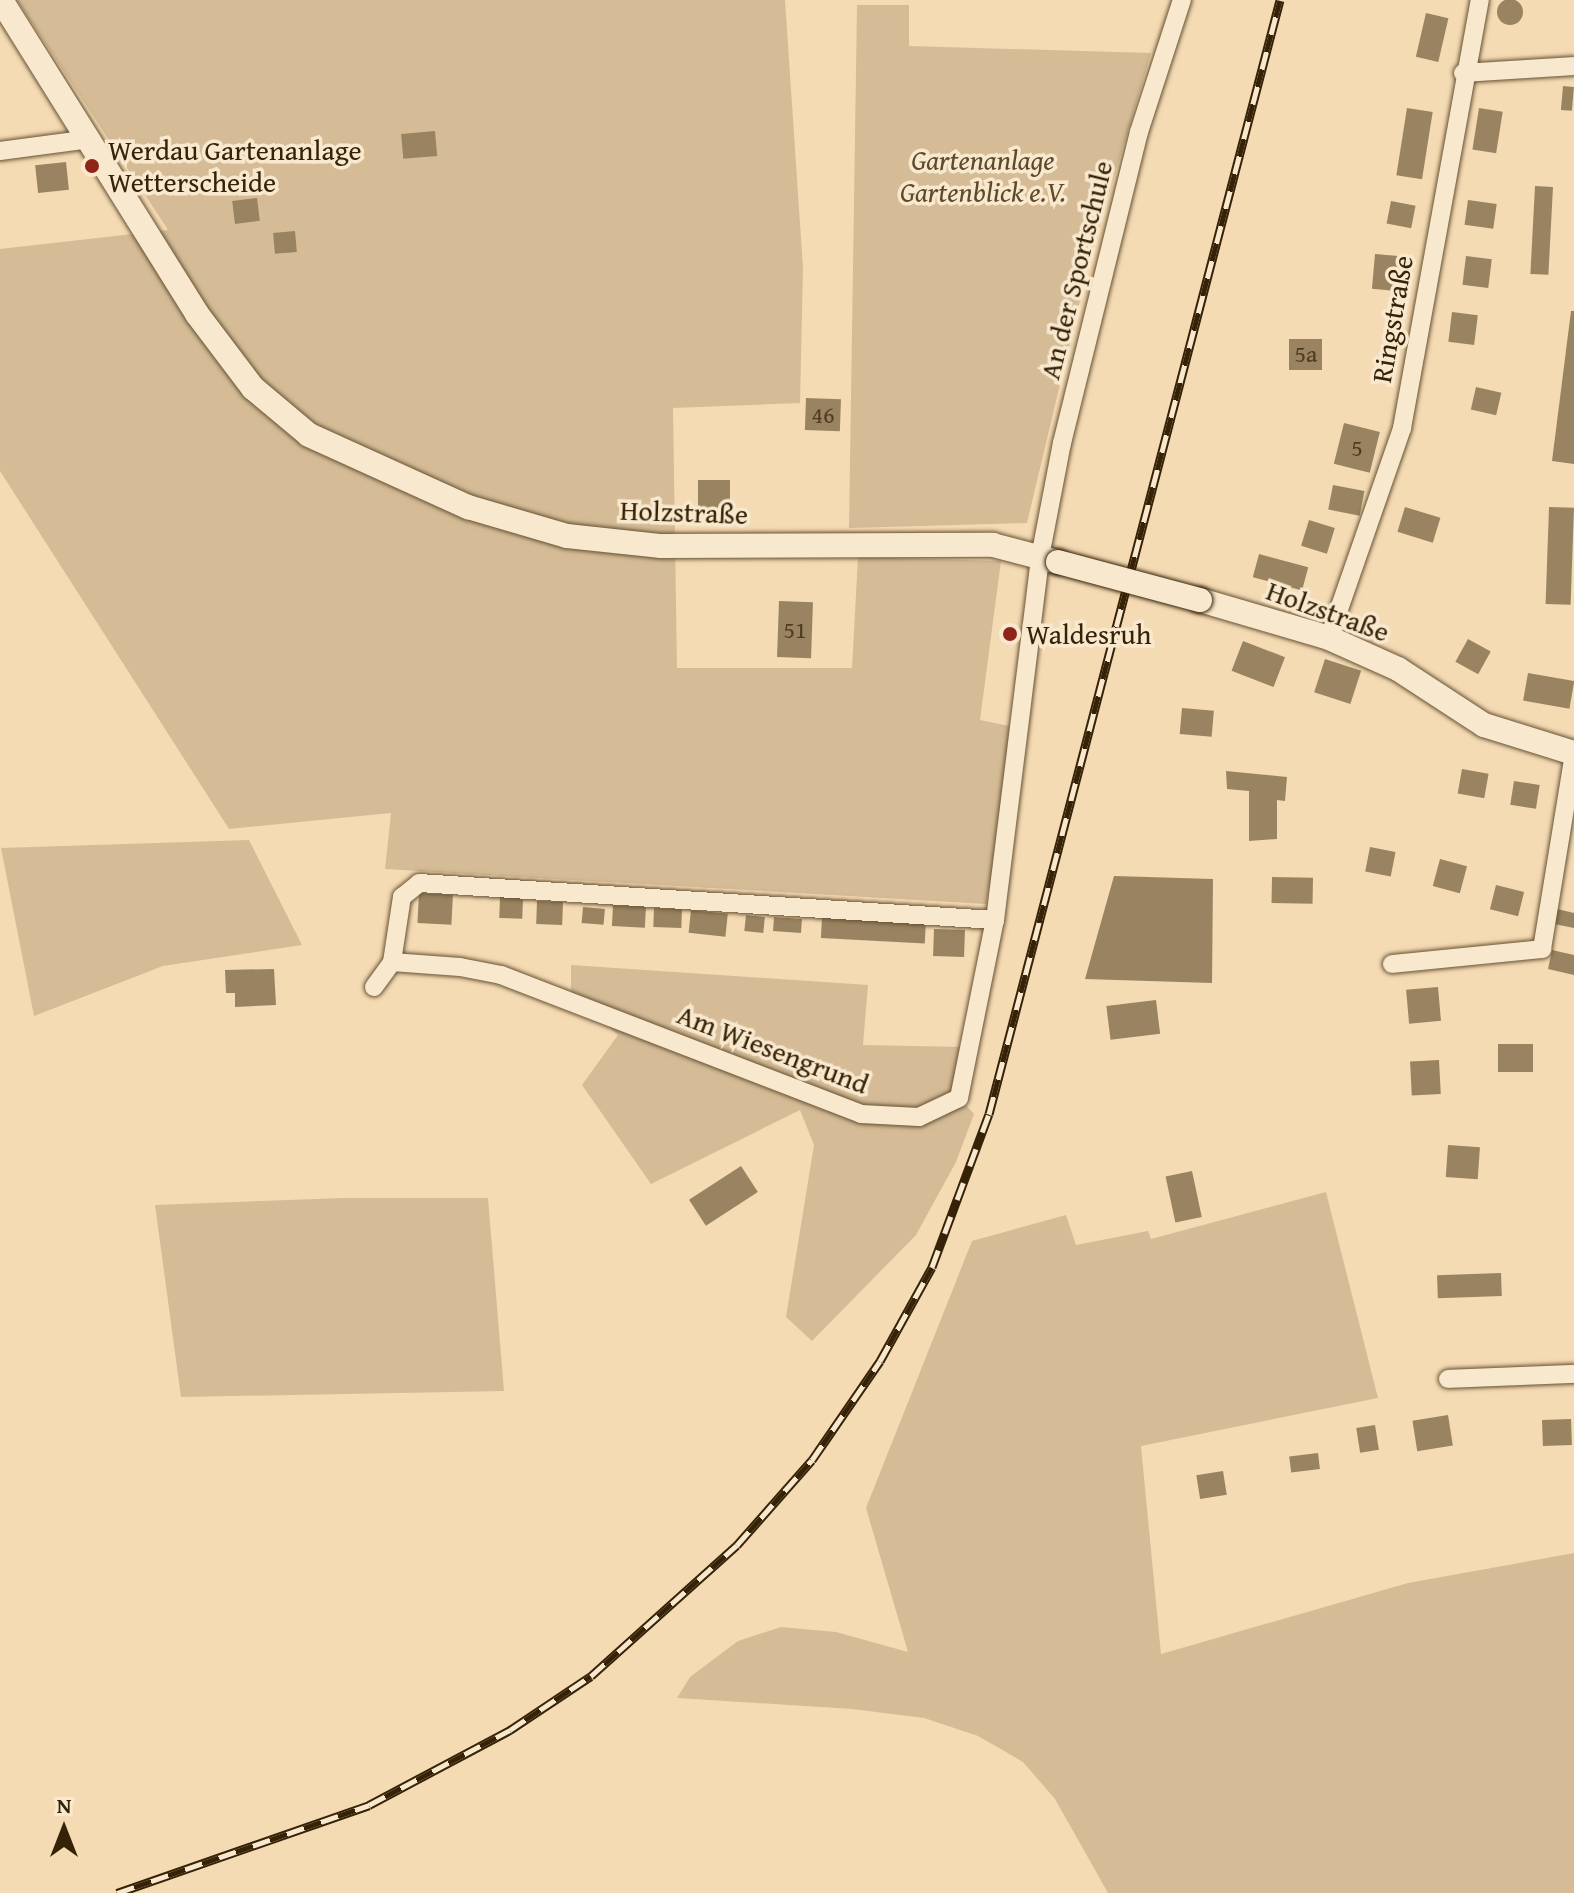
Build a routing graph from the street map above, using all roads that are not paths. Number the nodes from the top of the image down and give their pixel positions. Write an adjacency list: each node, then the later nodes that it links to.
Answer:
1 (1, 0): 6 (street, Holzstraße)
2 (1182, 0): 8 (street, An der Sportschule)
3 (1480, 0): 5 (street, Ringstraße)
4 (1574, 66): 5 (street)
5 (1463, 73): 9 (street, Ringstraße)
6 (90, 139): 7 (street); 8 (street, Holzstraße)
7 (0, 151)
8 (1049, 560): 9 (street, Holzstraße, bridge); 11 (street, Am Wiesengrund)
9 (1329, 638): 10 (street, Holzstraße)
10 (1574, 753): 13 (street, Holzstraße)
11 (995, 920): 12 (street); 12 (street, Am Wiesengrund)
12 (392, 962): 14 (street)
13 (1392, 964)
14 (374, 987)
15 (1574, 1374): 16 (street)
16 (1448, 1379)

